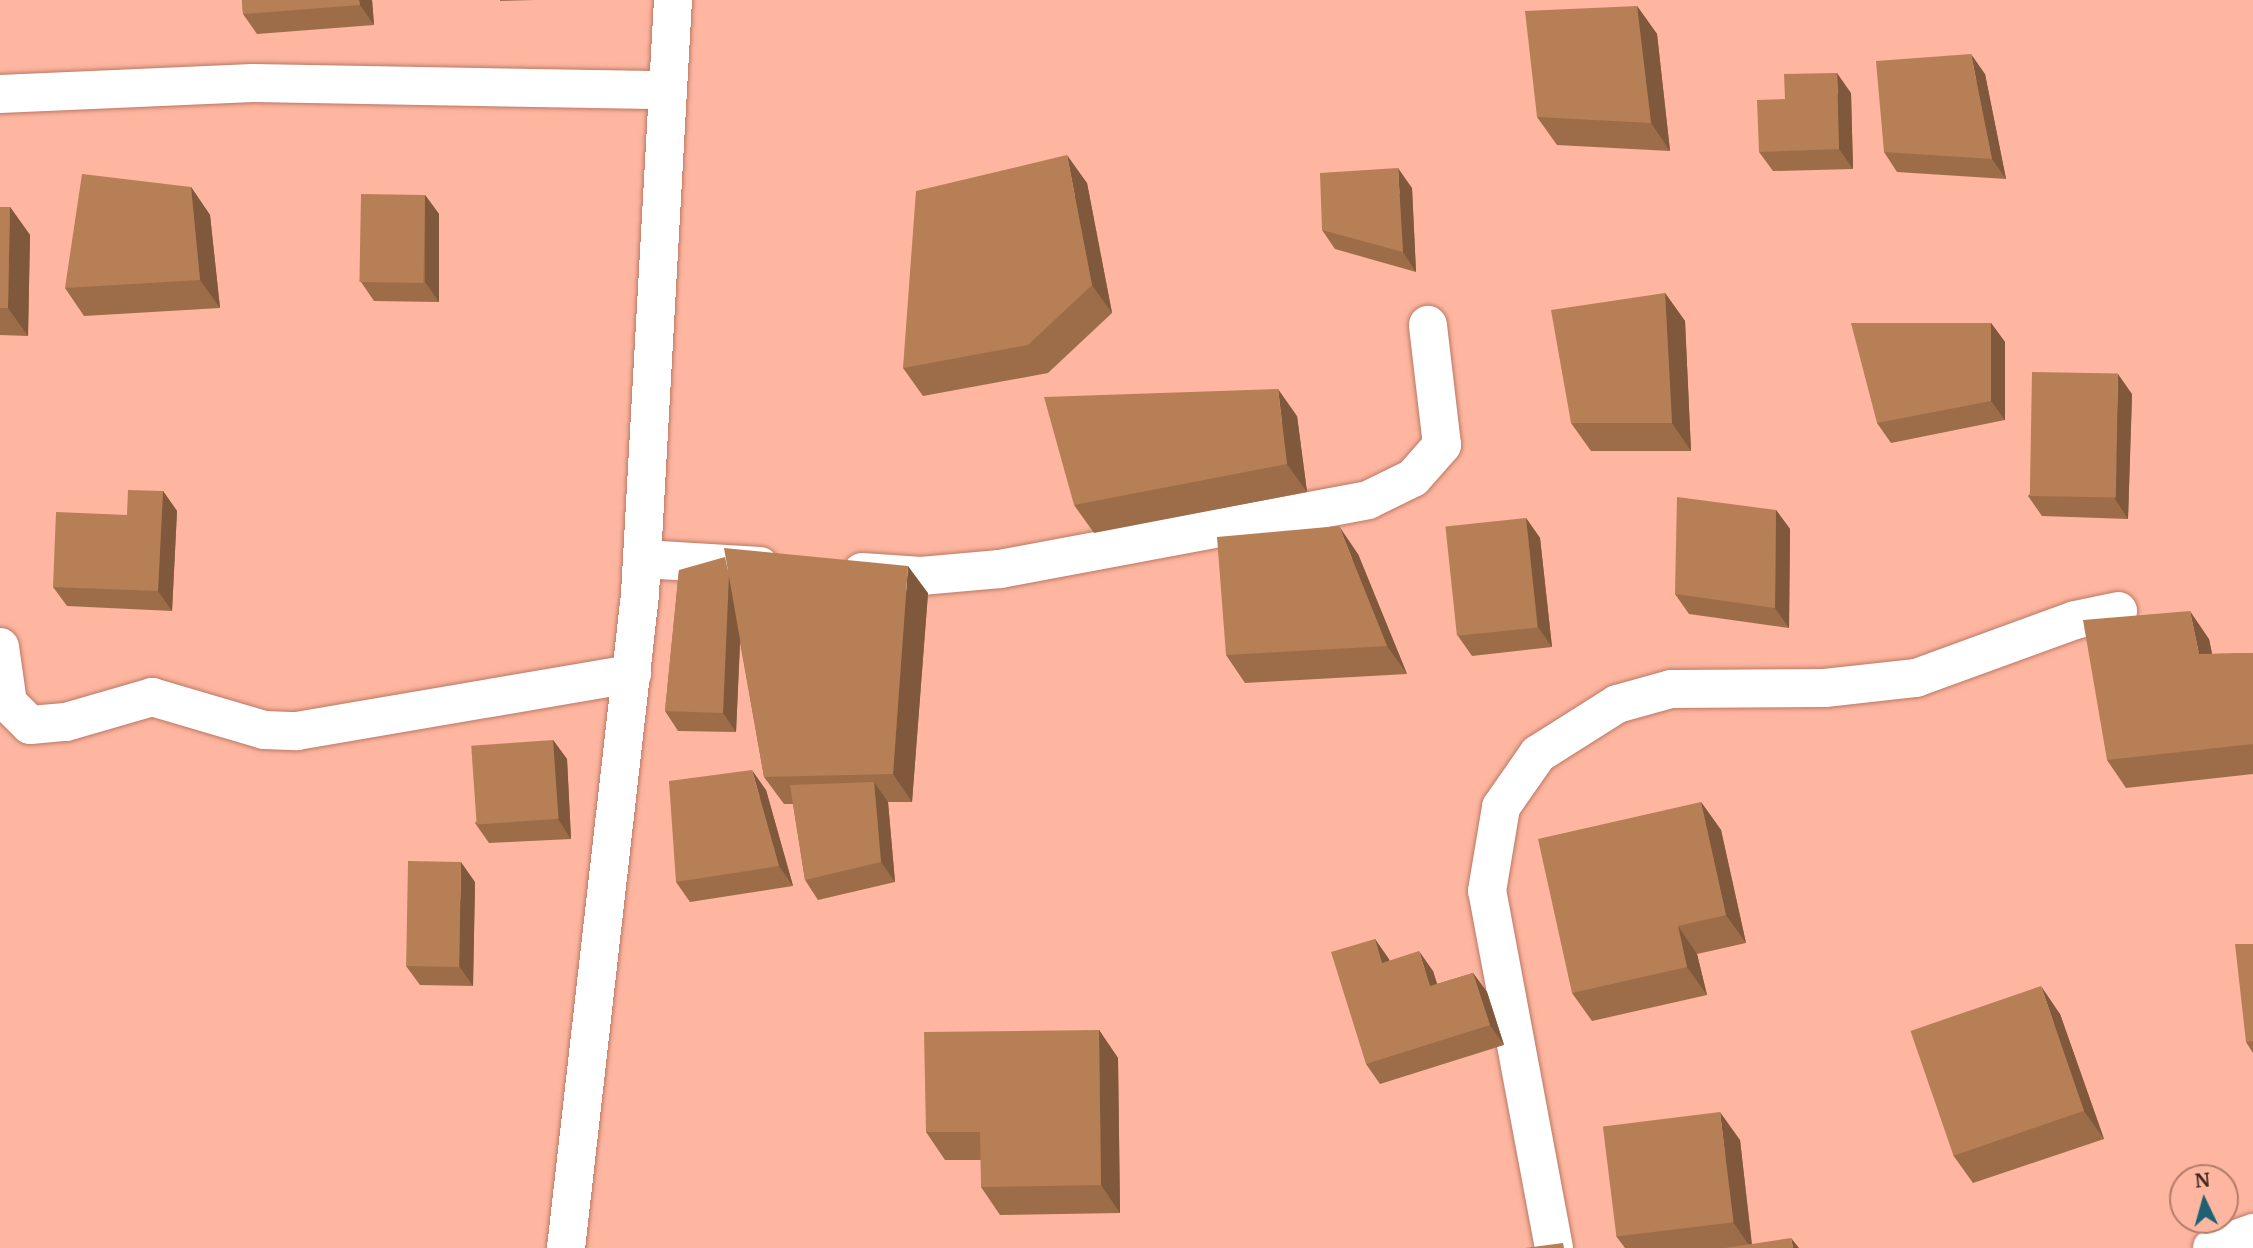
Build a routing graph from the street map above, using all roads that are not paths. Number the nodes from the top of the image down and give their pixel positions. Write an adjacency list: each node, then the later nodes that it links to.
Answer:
1 (673, 0): 2 (street)
2 (668, 90): 3 (street); 5 (street)
3 (0, 94)
4 (1428, 325): 5 (street)
5 (643, 559): 8 (street)
6 (2118, 611): 11 (street)
7 (0, 647): 8 (street)
8 (632, 674): 10 (street)
9 (2253, 1233): 12 (street)
10 (566, 1248)
11 (1554, 1248)
12 (2212, 1248)

